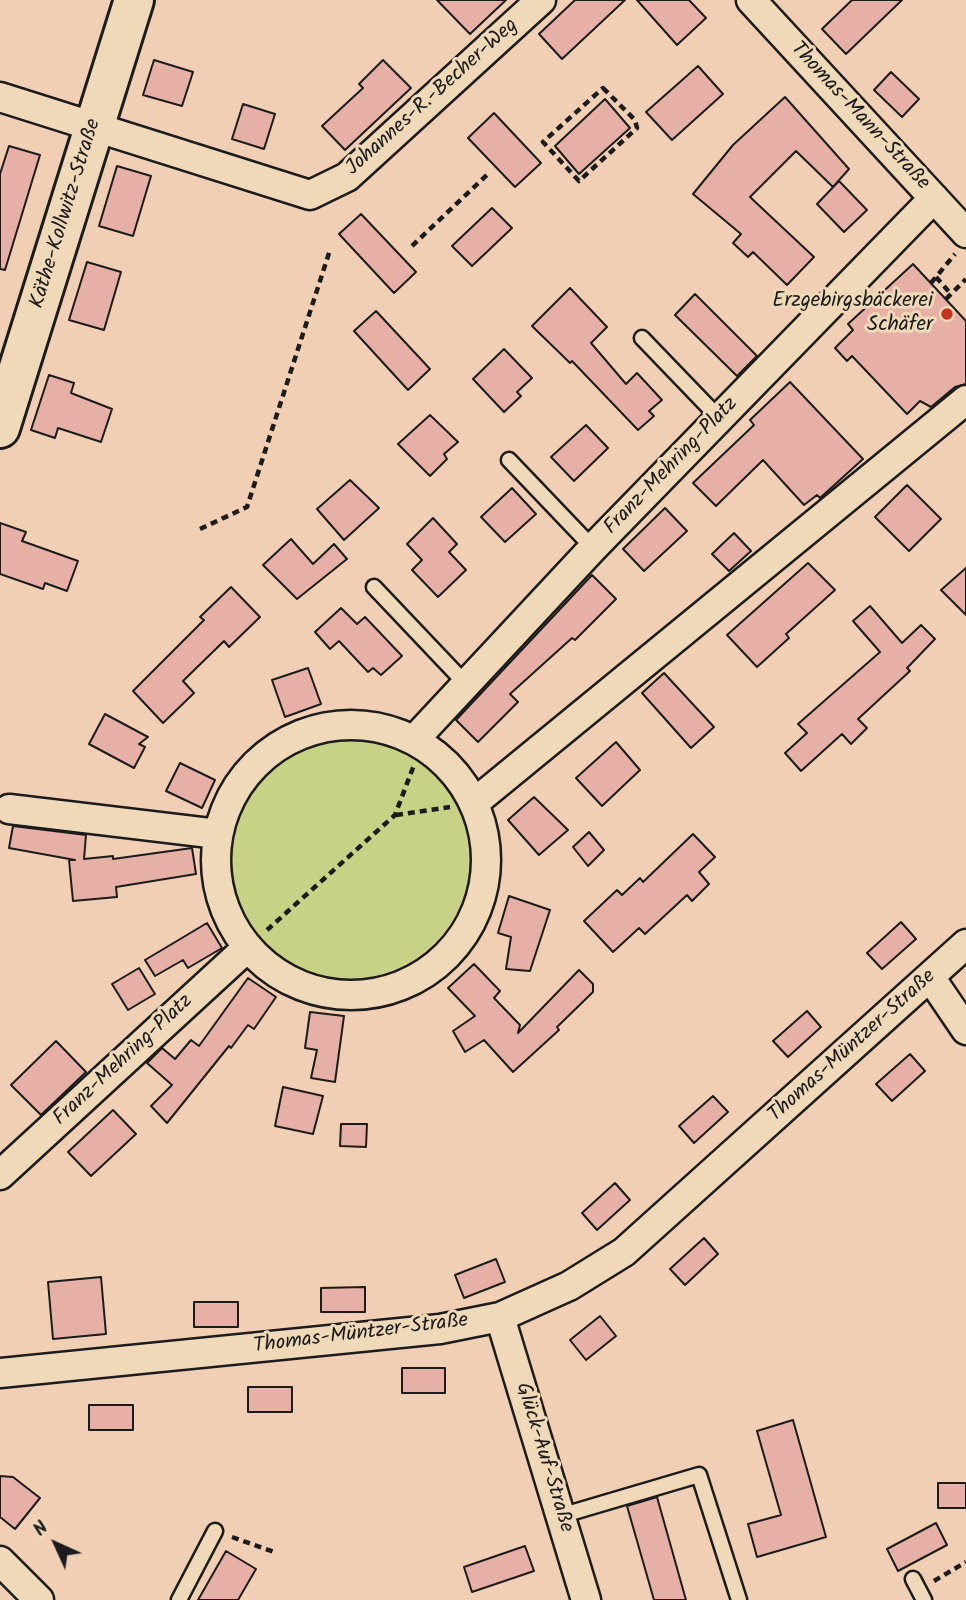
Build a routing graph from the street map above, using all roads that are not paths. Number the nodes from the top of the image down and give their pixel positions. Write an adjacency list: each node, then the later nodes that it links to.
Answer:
1 (134, 0): 5 (street, Käthe-Kollwitz-Straße)
2 (541, 0): 5 (street, Johannes-R.-Becher-Weg)
3 (751, 0): 6 (street, Thomas-Mann-Straße)
4 (0, 97): 5 (street, Johannes-R.-Becher-Weg)
5 (93, 127): 11 (street, Käthe-Kollwitz-Straße)
6 (934, 198): 7 (street, Thomas-Mann-Straße); 10 (street, Franz-Mehring-Platz)
7 (962, 241)
8 (642, 338): 10 (lane)
9 (966, 400): 17 (street)
10 (719, 418): 13 (street, Franz-Mehring-Platz)
11 (0, 428)
12 (509, 460): 13 (lane)
13 (593, 548): 15 (street, Franz-Mehring-Platz)
14 (374, 587): 15 (lane)
15 (466, 684): 16 (street, Franz-Mehring-Platz)
16 (418, 743): 17 (street); 19 (street)
17 (474, 803): 21 (street)
18 (9, 809): 19 (street)
19 (218, 834): 21 (street)
20 (966, 944): 22 (street, Thomas-Müntzer-Straße)
21 (248, 947): 24 (street, Franz-Mehring-Platz)
22 (930, 977): 23 (street); 25 (street, Thomas-Müntzer-Straße)
23 (966, 1030)
24 (0, 1175)
25 (500, 1317): 26 (street, Thomas-Müntzer-Straße); 27 (street, Glück-Auf-Straße)
26 (0, 1373)
27 (560, 1516): 32 (street, Glück-Auf-Straße); 33 (lane)
28 (215, 1531): 31 (lane)
29 (0, 1561): 30 (street)
30 (39, 1600)
31 (179, 1600)
32 (586, 1600)
33 (739, 1600)

